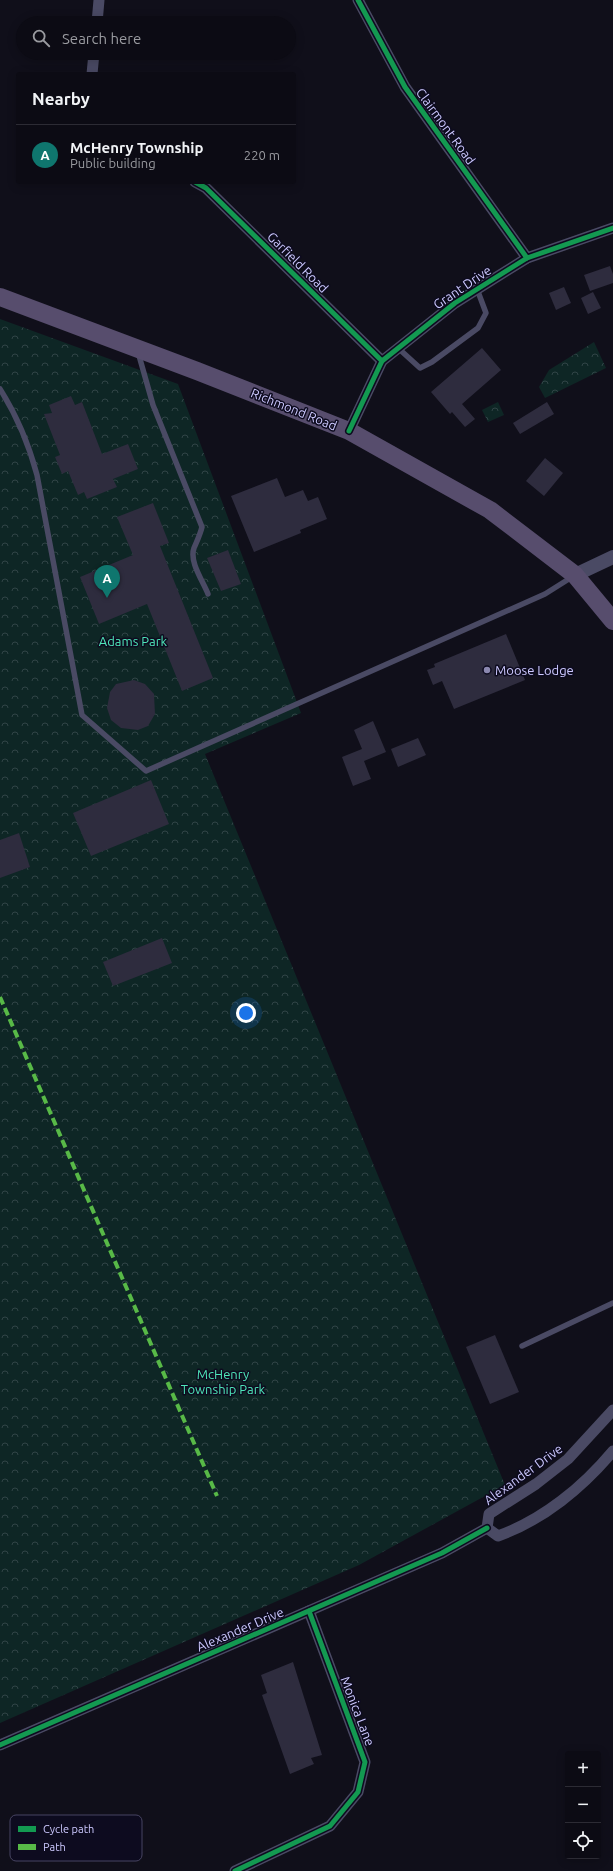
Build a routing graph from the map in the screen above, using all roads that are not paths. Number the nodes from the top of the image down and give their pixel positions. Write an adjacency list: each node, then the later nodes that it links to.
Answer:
1 (99, 0): 3 (street)
2 (358, 0): 8 (street, Clairmont Road)
3 (98, 16)
4 (93, 60): 5 (street)
5 (92, 72)
6 (199, 184): 13 (street, Garfield Road)
7 (613, 228): 8 (street, Grant Drive)
8 (527, 258): 9 (street, Grant Drive)
9 (477, 289): 12 (street, Grant Drive); 12 (lane)
10 (1, 299): 11 (main road, Richmond Road)
11 (137, 348): 15 (main road, Richmond Road); 18 (lane)
12 (398, 348): 13 (street, Grant Drive)
13 (382, 361): 15 (street, Grant Drive)
14 (0, 389): 17 (lane)
15 (349, 431): 17 (main road, Richmond Road)
16 (613, 557): 17 (street)
17 (575, 575): 19 (main road, Richmond Road)
18 (208, 594)
19 (613, 621)
20 (613, 1303): 21 (lane)
21 (522, 1346)
22 (613, 1410): 24 (street, Alexander Drive)
23 (613, 1451): 24 (street)
24 (487, 1528): 25 (street, Alexander Drive)
25 (309, 1611): 26 (street, Alexander Drive); 27 (street, Monica Lane)
26 (0, 1745)
27 (235, 1871)

